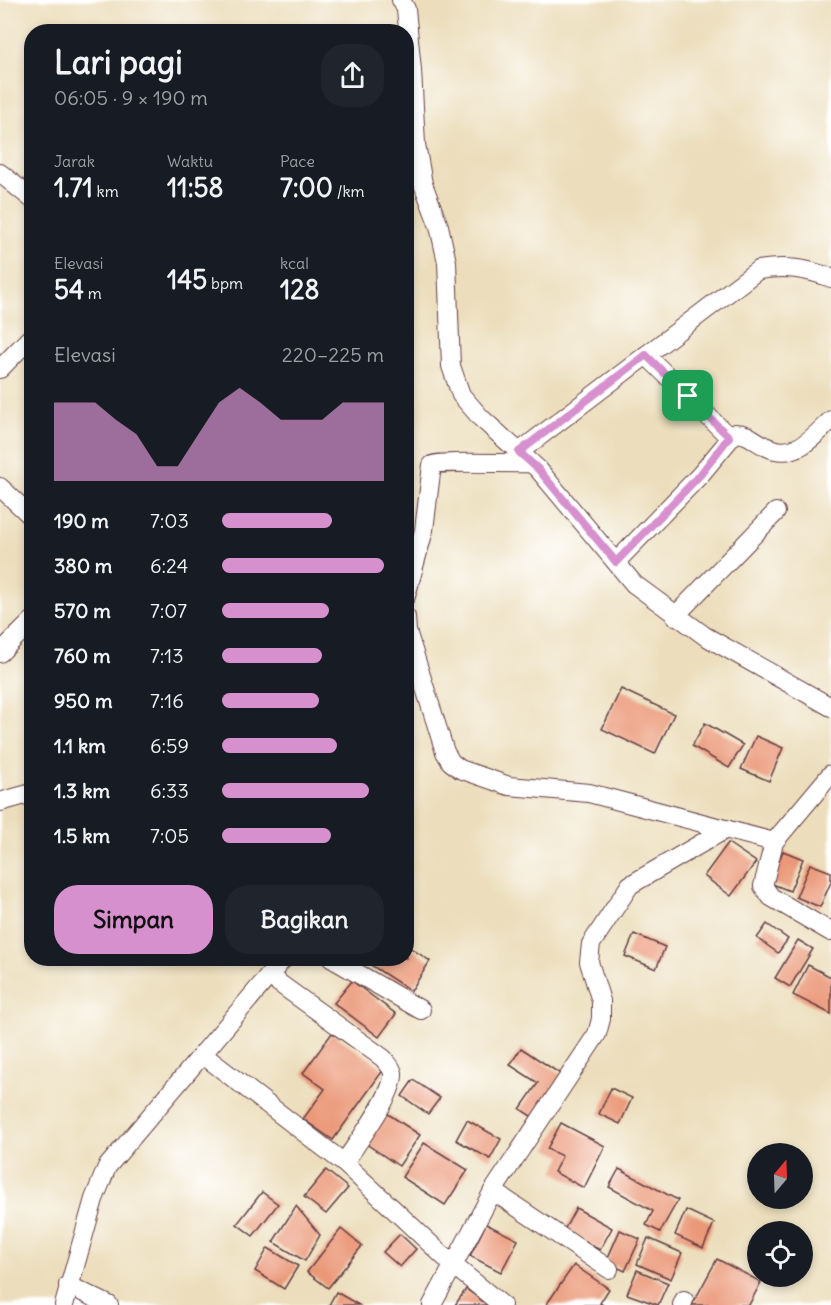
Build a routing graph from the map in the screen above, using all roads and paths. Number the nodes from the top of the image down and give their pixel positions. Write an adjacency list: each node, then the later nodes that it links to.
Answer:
1 (401, 0): 2 (street)
2 (407, 24)
3 (414, 110): 12 (street)
4 (0, 173): 5 (street)
5 (24, 192)
6 (831, 278): 8 (street)
7 (24, 344): 9 (street)
8 (646, 355): 11 (street); 12 (street)
9 (0, 369)
10 (831, 420): 11 (street)
11 (729, 437): 16 (street)
12 (525, 458): 16 (street); 17 (street)
13 (0, 486): 14 (street)
14 (24, 509)
15 (776, 512): 18 (street)
16 (616, 562): 18 (street)
17 (414, 567)
18 (675, 616): 22 (street)
19 (24, 629): 20 (street)
20 (0, 653)
21 (414, 654): 26 (street)
22 (831, 707)
23 (831, 774): 27 (street)
24 (24, 795): 25 (street)
25 (0, 802)
26 (726, 830): 27 (street); 35 (street)
27 (774, 842): 28 (street)
28 (831, 932)
29 (277, 966): 31 (street)
30 (345, 966): 32 (street)
31 (269, 976): 33 (street); 34 (street)
32 (421, 1010)
33 (202, 1054): 34 (street); 38 (street)
34 (344, 1163): 36 (street)
35 (493, 1191): 36 (street); 37 (street)
36 (453, 1265): 41 (street); 42 (street)
37 (609, 1269)
38 (69, 1285): 39 (street); 40 (street)
39 (64, 1305)
40 (109, 1305)
41 (432, 1305)
42 (502, 1305)

